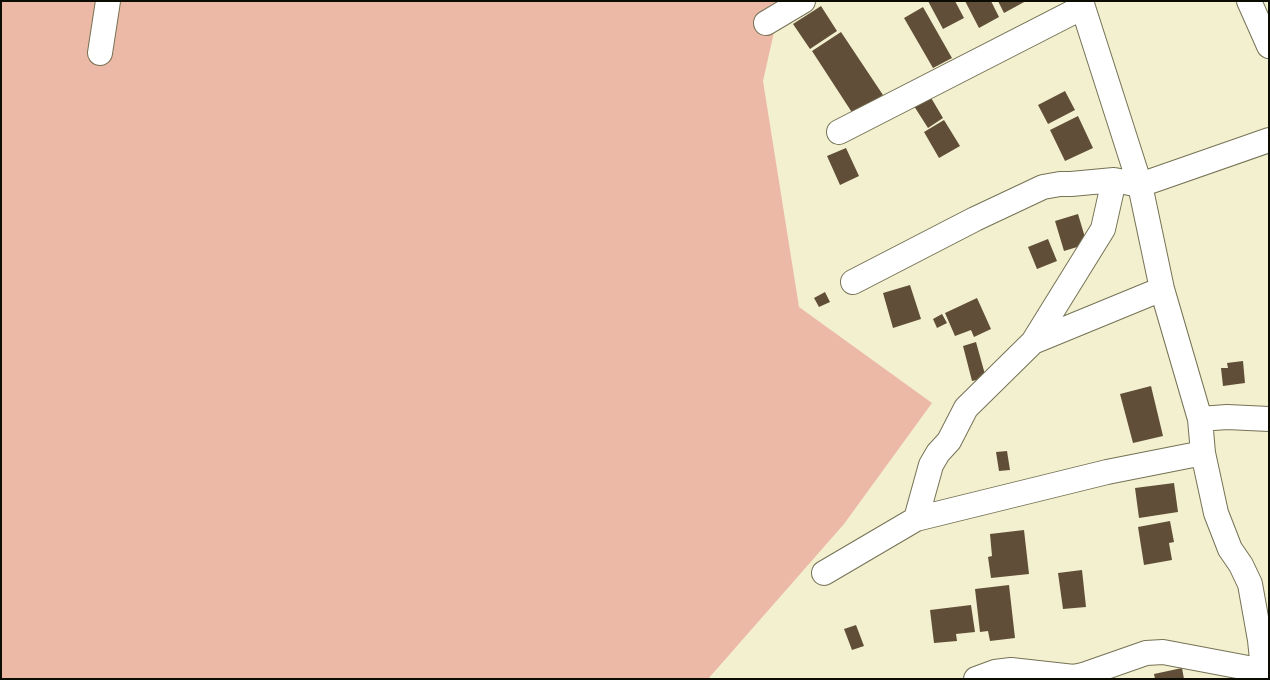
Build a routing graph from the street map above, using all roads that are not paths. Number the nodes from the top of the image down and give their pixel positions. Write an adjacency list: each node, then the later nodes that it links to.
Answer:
1 (108, 1): 7 (street)
2 (803, 1): 5 (street)
3 (1250, 1): 6 (street)
4 (1082, 4): 8 (street); 11 (street)
5 (766, 23)
6 (1269, 46)
7 (100, 53)
8 (838, 132)
9 (1269, 140): 11 (street)
10 (1114, 180): 11 (street); 12 (street); 14 (street)
11 (1140, 184): 13 (street)
12 (853, 282)
13 (1162, 289): 14 (street); 15 (street)
14 (1033, 342): 18 (street)
15 (1200, 419): 16 (street); 17 (street)
16 (1269, 419)
17 (1203, 453): 18 (street); 20 (street)
18 (916, 519): 19 (street)
19 (824, 573)
20 (1265, 674): 21 (street)
21 (976, 679)

